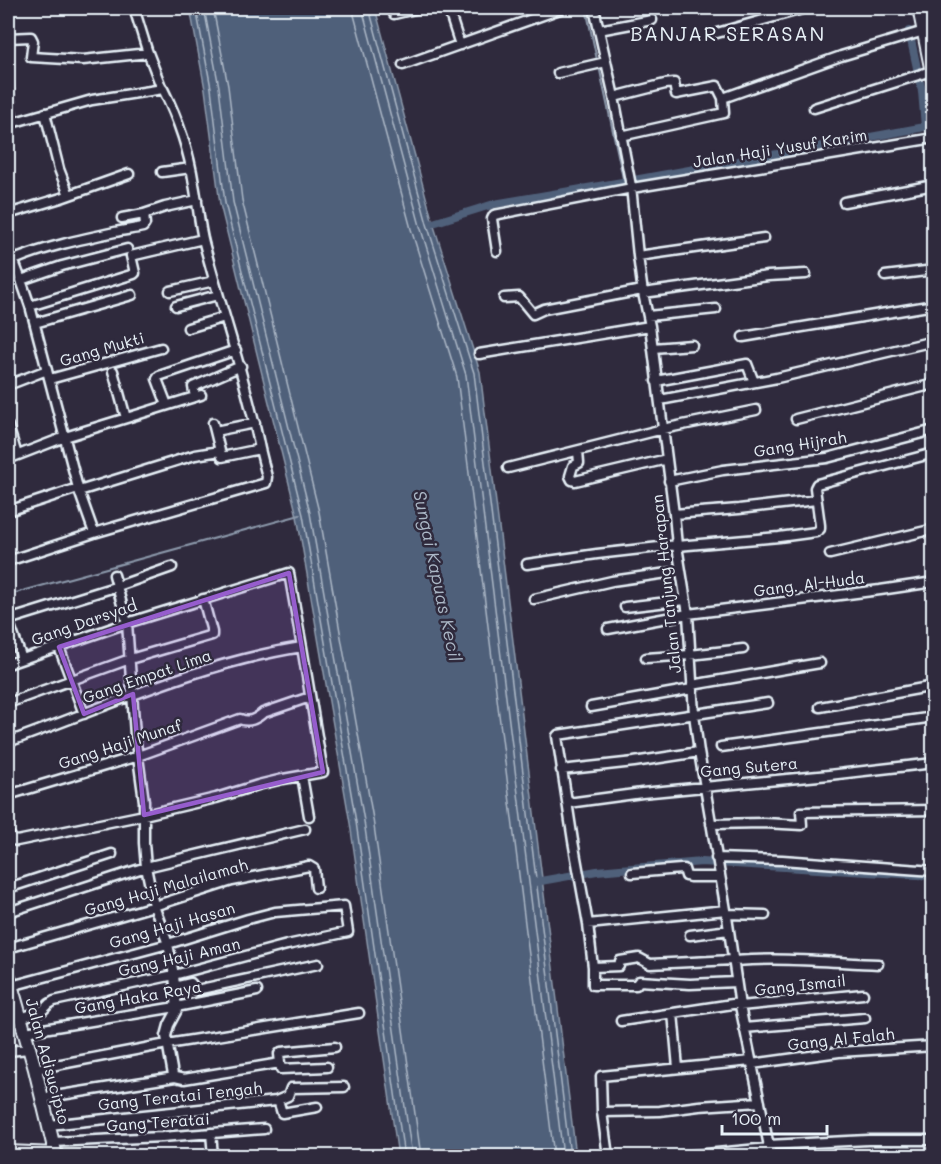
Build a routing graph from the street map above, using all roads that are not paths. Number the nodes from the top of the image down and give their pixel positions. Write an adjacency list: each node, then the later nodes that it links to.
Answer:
1 (134, 8): 15 (street)
2 (418, 8): 8 (street)
3 (448, 8): 14 (street)
4 (563, 8): 14 (street)
5 (594, 8): 10 (street, Jalan Tanjung Harapan)
6 (806, 8): 11 (street)
7 (919, 8): 12 (main road)
8 (393, 14)
9 (652, 20): 10 (street)
10 (599, 30): 16 (street, Jalan Tanjung Harapan)
11 (717, 33)
12 (922, 37): 19 (main road); 23 (street)
13 (8, 38): 15 (street)
14 (460, 45): 17 (street)
15 (148, 53): 21 (street)
16 (606, 62): 18 (street); 22 (street, Jalan Tanjung Harapan)
17 (403, 65)
18 (558, 74)
19 (931, 75): 24 (street)
20 (8, 83): 26 (street)
21 (162, 89): 25 (street); 30 (street)
22 (614, 97): 23 (street); 28 (street, Jalan Tanjung Harapan)
23 (723, 98): 28 (street)
24 (814, 108)
25 (45, 113): 27 (street); 35 (street)
26 (11, 114)
27 (8, 124)
28 (621, 136): 34 (street, Jalan Tanjung Harapan)
29 (933, 138): 34 (street, Jalan Haji Yusuf Karim)
30 (191, 168): 31 (street); 36 (street)
31 (162, 172)
32 (129, 174): 35 (street)
33 (933, 185): 37 (street)
34 (632, 187): 45 (street, Jalan Haji Yusuf Karim); 46 (street, Jalan Tanjung Harapan)
35 (69, 195): 38 (street)
36 (197, 200): 39 (street); 42 (street)
37 (844, 202)
38 (8, 214)
39 (144, 214): 40 (street); 47 (street)
40 (122, 218)
41 (764, 238): 46 (street)
42 (203, 239): 52 (street); 59 (street)
43 (8, 246): 47 (street)
44 (127, 249): 51 (street)
45 (497, 251)
46 (638, 256): 54 (street, Jalan Tanjung Harapan)
47 (14, 260): 51 (street)
48 (933, 270): 50 (street)
49 (806, 273): 54 (street)
50 (885, 276)
51 (21, 280): 59 (street)
52 (214, 280): 53 (street); 56 (street)
53 (170, 291)
54 (643, 291): 57 (street); 63 (street, Jalan Tanjung Harapan)
55 (132, 295): 64 (street)
56 (218, 295): 60 (street); 62 (street)
57 (504, 298)
58 (933, 305): 66 (street)
59 (30, 306): 64 (street)
60 (176, 306)
61 (716, 309): 63 (street)
62 (225, 317): 65 (street); 71 (street)
63 (649, 321): 70 (street, Jalan Tanjung Harapan); 72 (street)
64 (34, 323): 75 (street)
65 (188, 328)
66 (742, 337)
67 (933, 341): 77 (street)
68 (692, 345): 70 (street)
69 (161, 348): 75 (street, Gang Mukti)
70 (653, 348): 76 (street, Jalan Tanjung Harapan)
71 (236, 350): 73 (street); 81 (street)
72 (478, 354)
73 (240, 366): 81 (street); 85 (street)
74 (113, 371): 83 (street)
75 (48, 374): 79 (street, Gang Mukti); 89 (street)
76 (656, 381): 77 (street); 80 (street, Jalan Tanjung Harapan)
77 (754, 382): 80 (street)
78 (933, 384): 84 (street)
79 (8, 385)
80 (660, 400): 87 (street, Jalan Tanjung Harapan)
81 (167, 405): 83 (street)
82 (756, 410): 87 (street)
83 (126, 418): 89 (street)
84 (796, 419)
85 (255, 423): 90 (street); 92 (street)
86 (8, 426): 94 (street)
87 (663, 429): 91 (street); 96 (street, Jalan Tanjung Harapan)
88 (933, 430): 98 (street, Gang Hijrah)
89 (65, 437): 94 (street); 99 (street)
90 (260, 449): 92 (street); 104 (street)
91 (578, 450): 96 (street); 97 (street)
92 (220, 451): 99 (street)
93 (933, 453): 100 (street)
94 (17, 455): 95 (street)
95 (8, 459)
96 (667, 459): 98 (street, Jalan Tanjung Harapan)
97 (508, 468)
98 (669, 481): 102 (street, Jalan Tanjung Harapan)
99 (79, 490): 101 (street); 104 (street)
100 (816, 500): 102 (street); 105 (street)
101 (8, 512)
102 (674, 514): 105 (street, Jalan Tanjung Harapan)
103 (933, 529): 106 (street)
104 (94, 533): 107 (street)
105 (677, 546): 108 (street); 110 (street, Jalan Tanjung Harapan)
106 (830, 554)
107 (8, 561)
108 (527, 564)
109 (172, 567): 113 (street)
110 (681, 571): 114 (street); 116 (street, Jalan Tanjung Harapan)
111 (114, 575): 113 (street)
112 (933, 582): 118 (street, Gang. Al-Huda)
113 (117, 586): 119 (street); 120 (street)
114 (534, 598)
115 (203, 599): 120 (street, Gang Darsyad); 123 (street, Gang Darsyad); 128 (street)
116 (685, 600): 117 (street); 118 (street, Jalan Tanjung Harapan)
117 (625, 607)
118 (688, 614): 121 (street, Gang. Al-Huda); 125 (street, Jalan Tanjung Harapan)
119 (8, 620): 127 (street)
120 (127, 622): 122 (street, Gang Darsyad); 128 (street)
121 (608, 628)
122 (59, 647): 127 (street, Gang Darsyad); 131 (street)
123 (300, 647): 134 (street, Gang Empat Lima); 135 (street)
124 (743, 649): 125 (street)
125 (690, 655): 126 (street); 133 (street, Jalan Tanjung Harapan)
126 (646, 658)
127 (22, 659): 130 (street, Gang Darsyad)
128 (130, 659): 131 (street); 134 (street)
129 (820, 663): 133 (street)
130 (8, 664)
131 (70, 681): 136 (street); 140 (street)
132 (933, 686): 139 (street)
133 (692, 687): 138 (street); 141 (street, Jalan Tanjung Harapan)
134 (133, 694): 140 (street, Gang Empat Lima); 146 (street)
135 (310, 696): 146 (street, Gang Haji Munaf); 149 (street)
136 (8, 703)
137 (768, 703): 141 (street)
138 (591, 707)
139 (820, 707)
140 (84, 714): 143 (street, Gang Empat Lima)
141 (694, 714): 145 (street, Jalan Tanjung Harapan); 148 (street)
142 (933, 717): 144 (street)
143 (8, 742)
144 (721, 747)
145 (699, 752): 148 (street); 150 (street, Jalan Tanjung Harapan)
146 (138, 756): 151 (street, Gang Haji Munaf); 154 (street)
147 (933, 763): 150 (street, Gang Sutera)
148 (561, 770): 152 (street)
149 (302, 776): 154 (street); 155 (street)
150 (705, 786): 152 (street, Gang Sutera); 156 (street, Jalan Tanjung Harapan)
151 (8, 795)
152 (568, 803): 172 (street)
153 (933, 810): 156 (street)
154 (144, 815): 158 (street); 161 (street)
155 (309, 816)
156 (711, 824): 160 (street, Jalan Tanjung Harapan)
157 (305, 829): 161 (street)
158 (8, 833)
159 (112, 854): 165 (street)
160 (716, 859): 162 (street); 164 (street, Jalan Tanjung Harapan)
161 (147, 867): 167 (street); 169 (street)
162 (933, 871)
163 (632, 873): 164 (street)
164 (720, 877): 170 (street, Jalan Tanjung Harapan)
165 (8, 888)
166 (316, 888): 167 (street, Gang Haji Malailamah)
167 (154, 906): 175 (street); 176 (street, Gang Haji Malailamah)
168 (344, 906): 175 (street, Gang Haji Hasan); 181 (street, Gang Haji Aman)
169 (8, 912)
170 (726, 912): 171 (street); 172 (street); 173 (street, Jalan Tanjung Harapan)
171 (765, 915)
172 (588, 924): 180 (street)
173 (729, 930): 174 (street); 177 (street, Jalan Tanjung Harapan)
174 (690, 935)
175 (168, 944): 181 (street); 182 (street, Gang Haji Hasan)
176 (8, 948)
177 (733, 960): 179 (street); 180 (street); 183 (street, Jalan Tanjung Harapan)
178 (318, 964): 184 (street)
179 (878, 964)
180 (593, 967): 183 (street)
181 (174, 975): 184 (street); 192 (street, Gang Haji Aman)
182 (9, 980): 187 (main road, Jalan Adisucipto)
183 (736, 982): 188 (street, Jalan Tanjung Harapan)
184 (174, 987): 189 (street)
185 (257, 991): 189 (street, Gang Haka Raya)
186 (863, 994): 188 (street, Gang Ismail)
187 (11, 1002): 192 (main road, Jalan Adisucipto)
188 (740, 1004): 191 (street, Gang Ismail); 195 (street, Jalan Tanjung Harapan)
189 (176, 1007): 196 (street, Gang Haka Raya); 197 (street)
190 (359, 1013): 197 (street)
191 (673, 1013): 194 (street, Gang Ismail); 205 (street)
192 (21, 1018): 196 (main road, Jalan Adisucipto)
193 (865, 1018): 195 (street)
194 (621, 1021)
195 (744, 1028): 203 (street, Jalan Tanjung Harapan)
196 (25, 1032): 200 (main road, Jalan Adisucipto)
197 (165, 1044): 206 (street); 207 (street)
198 (933, 1046): 203 (street, Gang Al Falah)
199 (335, 1047): 202 (street)
200 (29, 1049): 201 (street); 206 (main road, Jalan Adisucipto)
201 (8, 1051)
202 (280, 1063): 204 (street); 207 (street)
203 (752, 1063): 205 (street, Gang Al Falah); 211 (street, Jalan Tanjung Harapan)
204 (327, 1068)
205 (678, 1068): 213 (street, Gang Al Falah)
206 (35, 1069): 209 (main road, Jalan Adisucipto)
207 (176, 1077): 209 (street)
208 (344, 1087): 210 (street, Gang Teratai Tengah)
209 (42, 1098): 214 (main road, Jalan Adisucipto)
210 (278, 1100): 212 (street); 214 (street, Gang Teratai Tengah)
211 (760, 1102): 213 (street); 218 (street, Jalan Tanjung Harapan)
212 (317, 1107)
213 (602, 1112): 222 (street)
214 (49, 1125): 219 (main road, Jalan Adisucipto)
215 (264, 1129): 216 (street, Gang Teratai)
216 (211, 1133): 219 (street, Gang Teratai); 221 (street)
217 (933, 1140): 218 (street)
218 (769, 1150): 223 (street)
219 (55, 1151): 220 (main road)
220 (8, 1152)
221 (213, 1156)
222 (608, 1156)
223 (685, 1156)

